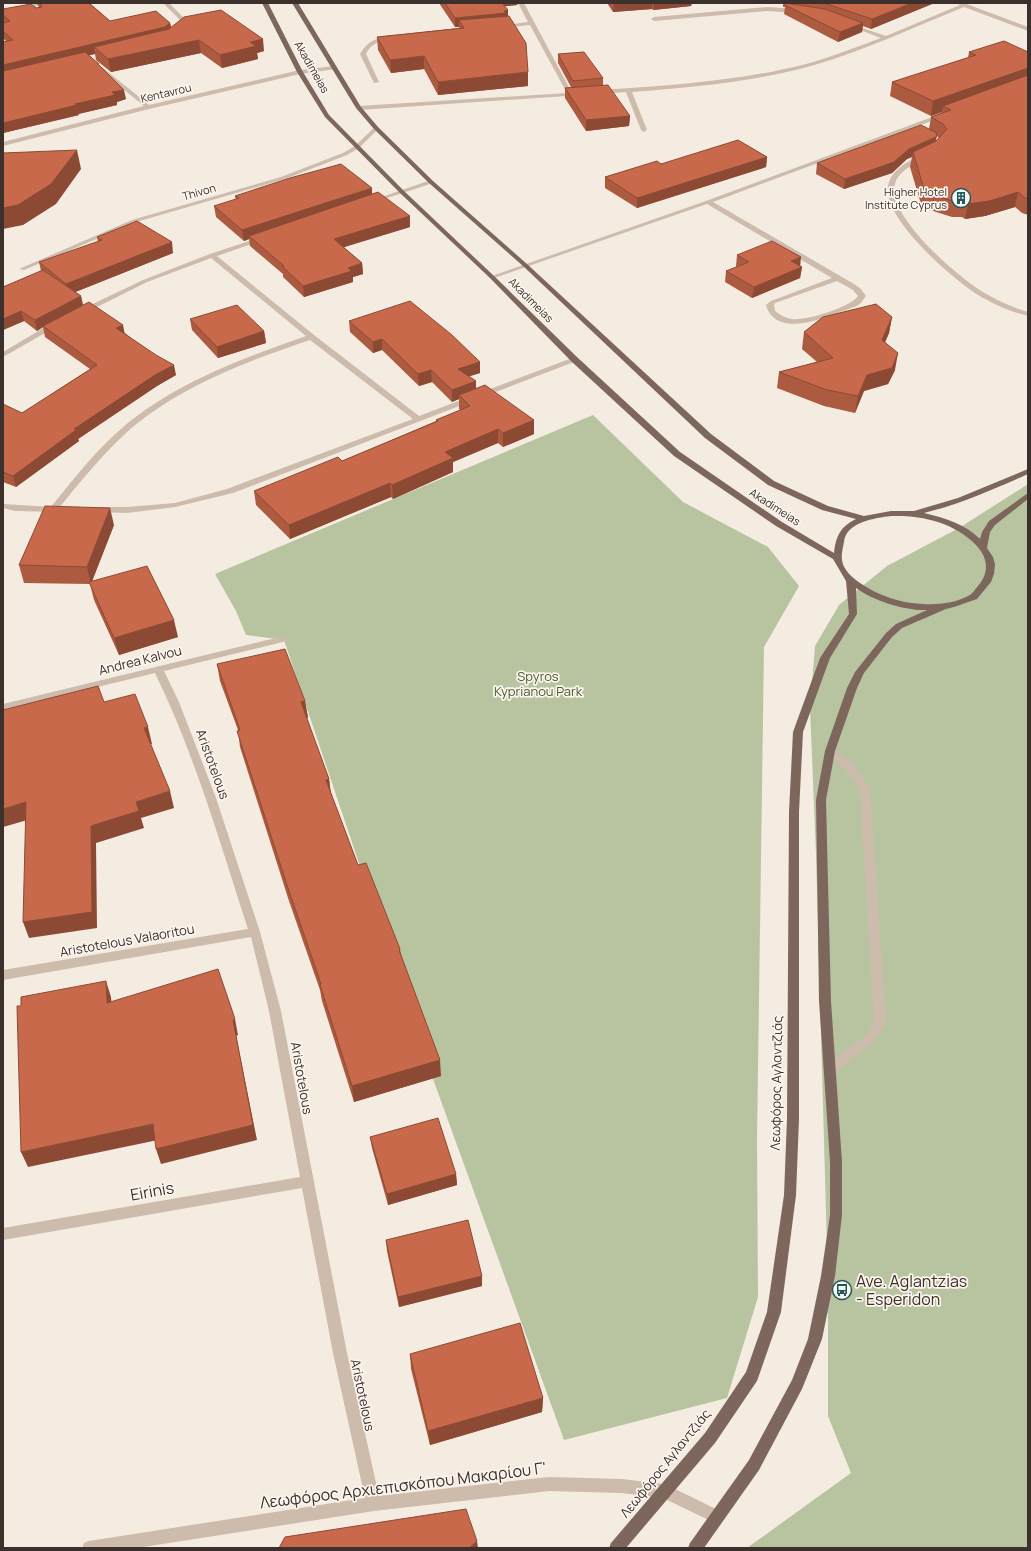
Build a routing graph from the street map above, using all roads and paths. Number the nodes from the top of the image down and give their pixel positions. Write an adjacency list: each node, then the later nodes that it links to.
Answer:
1 (37, 3): 8 (street)
2 (166, 3): 14 (street)
3 (265, 3): 19 (main road, Akadimeias)
4 (521, 3): 11 (street)
5 (297, 4): 18 (main road, Akadimeias)
6 (961, 4): 13 (street); 16 (street)
7 (801, 11): 9 (street)
8 (40, 15)
9 (654, 19)
10 (841, 22): 16 (street)
11 (532, 23): 12 (street); 24 (street)
12 (494, 26)
13 (1028, 29)
14 (178, 33)
15 (397, 36): 20 (street)
16 (884, 37): 21 (street)
17 (94, 63): 25 (street)
18 (334, 68): 19 (street, Kentavrou); 26 (main road, Akadimeias)
19 (300, 72): 25 (street, Kentavrou); 33 (main road, Akadimeias)
20 (376, 82)
21 (628, 90): 23 (street); 30 (street)
22 (585, 93): 24 (street)
23 (592, 93)
24 (570, 94): 26 (street)
25 (148, 107): 32 (street, Kentavrou)
26 (359, 108): 29 (main road, Akadimeias)
27 (948, 113): 28 (street)
28 (911, 126): 31 (street); 37 (street)
29 (376, 128): 33 (street, Thivon); 35 (main road, Akadimeias)
30 (644, 130)
31 (918, 130)
32 (3, 144)
33 (357, 147): 36 (main road, Akadimeias); 42 (street, Thivon)
34 (930, 153): 45 (street)
35 (431, 182): 36 (street); 41 (main road, Akadimeias)
36 (402, 192): 38 (street); 43 (main road, Akadimeias)
37 (708, 202): 41 (street); 44 (street)
38 (365, 204)
39 (270, 236): 40 (street)
40 (212, 255): 46 (street); 48 (street)
41 (525, 265): 43 (street); 59 (main road, Akadimeias)
42 (22, 269)
43 (492, 276): 50 (main road, Akadimeias)
44 (838, 278): 44 (street)
45 (1028, 314)
46 (74, 315)
47 (61, 322): 49 (street)
48 (311, 337): 51 (street); 55 (street)
49 (3, 355)
50 (575, 360): 51 (street); 61 (main road, Akadimeias)
51 (418, 419): 57 (street)
52 (1028, 471): 58 (main road)
53 (1028, 495): 60 (main road)
54 (3, 506): 55 (street)
55 (53, 510): 56 (street)
56 (68, 510)
57 (90, 510)
58 (910, 513): 59 (main road); 60 (main road)
59 (864, 519): 61 (main road)
60 (983, 547): 63 (main road)
61 (837, 558): 62 (main road)
62 (850, 580): 63 (main road); 73 (main road, Λεωφόρος Αγλαντζιάς)
63 (944, 606): 67 (main road)
64 (284, 639): 65 (street, Andrea Kalvou)
65 (158, 669): 66 (street, Andrea Kalvou); 68 (street, Aristotelous)
66 (3, 707)
67 (830, 751): 70 (main road); 70 (street)
68 (255, 932): 69 (street, Aristotelous Valaoritou); 71 (street, Aristotelous)
69 (3, 975)
70 (830, 1070): 75 (main road)
71 (307, 1182): 72 (street, Eirinis); 74 (street, Aristotelous)
72 (3, 1234)
73 (664, 1491): 74 (street, Λεωφόρος Αρχιεπισκόπου Μακαρίου Γ'); 75 (street, Λεωφόρος Αρχιεπισκόπου Μακαρίου Γ'); 77 (main road, Λεωφόρος Αγλαντζιάς)
74 (374, 1504): 76 (street, Λεωφόρος Αρχιεπισκόπου Μακαρίου Γ')
75 (717, 1517): 78 (main road)
76 (89, 1548)
77 (616, 1548)
78 (695, 1548)

